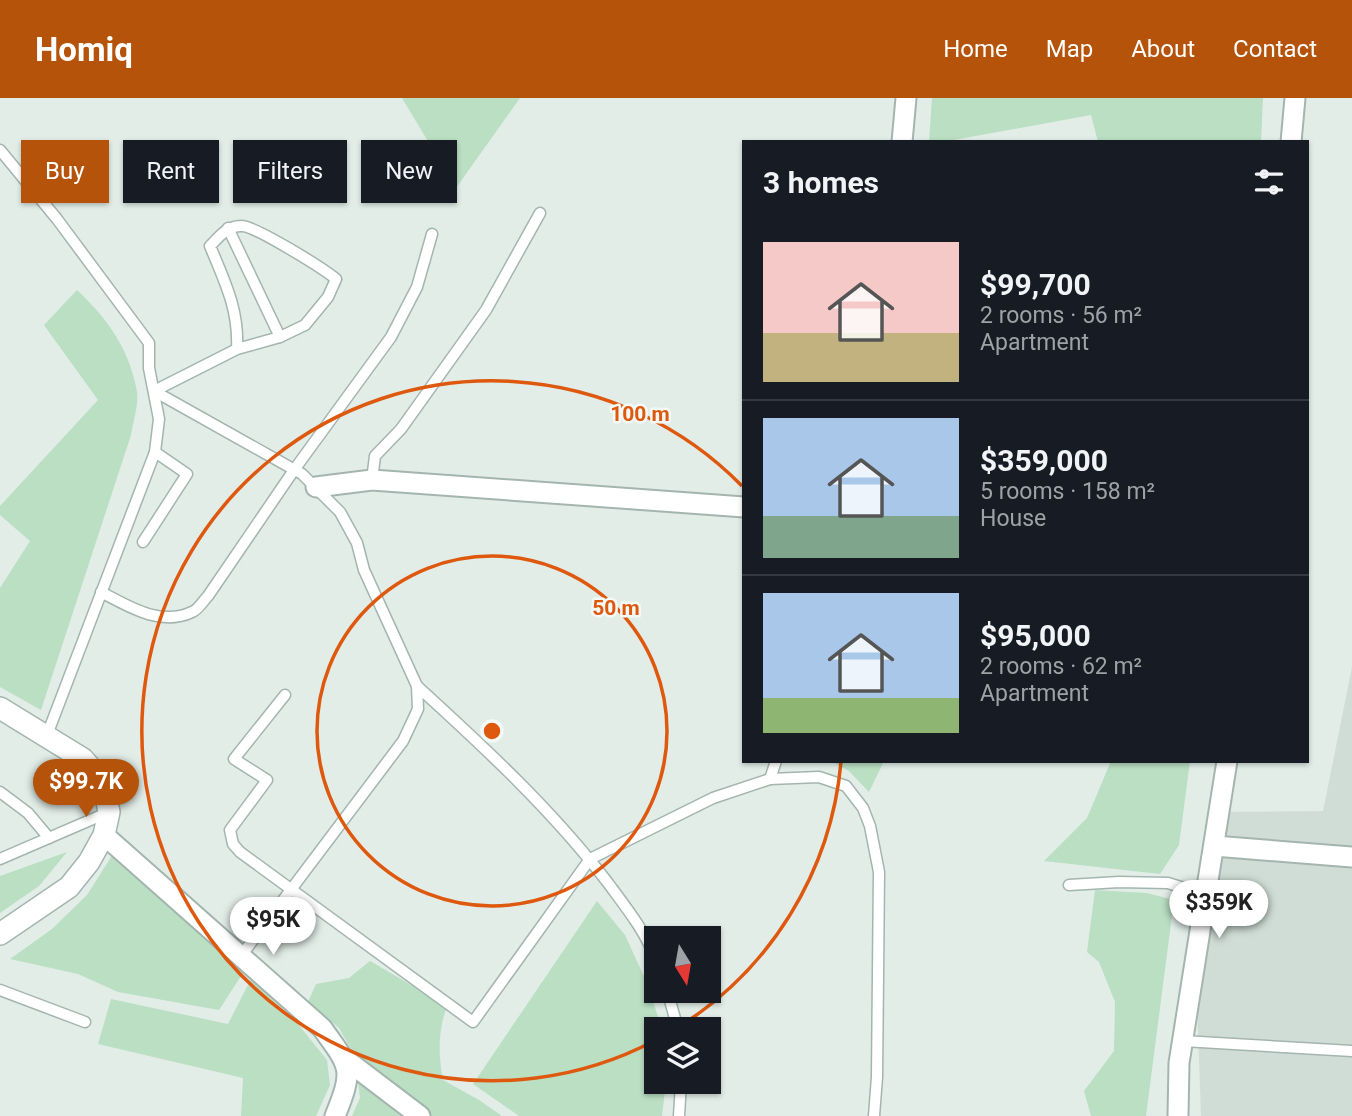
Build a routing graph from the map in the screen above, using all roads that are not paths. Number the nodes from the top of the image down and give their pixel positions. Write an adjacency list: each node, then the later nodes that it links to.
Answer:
1 (906, 98): 3 (street)
2 (1295, 98): 4 (street)
3 (902, 140)
4 (1292, 140)
5 (0, 150): 11 (lane)
6 (540, 213): 14 (lane)
7 (228, 228): 9 (lane); 9 (lane); 10 (lane)
8 (432, 234): 13 (lane)
9 (280, 337): 10 (lane)
10 (237, 349): 11 (lane)
11 (154, 391): 12 (lane); 13 (lane)
12 (155, 452): 17 (lane); 18 (lane)
13 (294, 470): 15 (lane); 18 (lane)
14 (372, 480): 15 (street); 16 (street)
15 (316, 487): 19 (lane)
16 (742, 507)
17 (143, 542)
18 (101, 592): 22 (lane)
19 (417, 685): 33 (lane); 35 (lane)
20 (285, 695): 35 (lane)
21 (0, 708): 22 (street)
22 (47, 735): 27 (street)
23 (775, 763): 25 (lane)
24 (1227, 763): 30 (street)
25 (770, 779): 33 (lane); 49 (lane)
26 (0, 792): 29 (lane)
27 (108, 812): 28 (street); 29 (lane)
28 (104, 835): 37 (street); 39 (street)
29 (49, 838): 32 (lane)
30 (1214, 846): 31 (street); 36 (street)
31 (1352, 857)
32 (0, 859)
33 (590, 859): 35 (lane); 38 (lane)
34 (1069, 885): 36 (lane)
35 (291, 889): 39 (lane)
36 (1206, 895): 42 (street)
37 (0, 934)
38 (644, 938)
39 (241, 956): 44 (street)
40 (0, 990): 41 (lane)
41 (85, 1022)
42 (1183, 1041): 43 (lane); 50 (street)
43 (1352, 1051)
44 (345, 1059): 46 (street); 47 (street)
45 (680, 1094): 48 (lane)
46 (335, 1116)
47 (420, 1116)
48 (679, 1116)
49 (874, 1116)
50 (1178, 1116)

